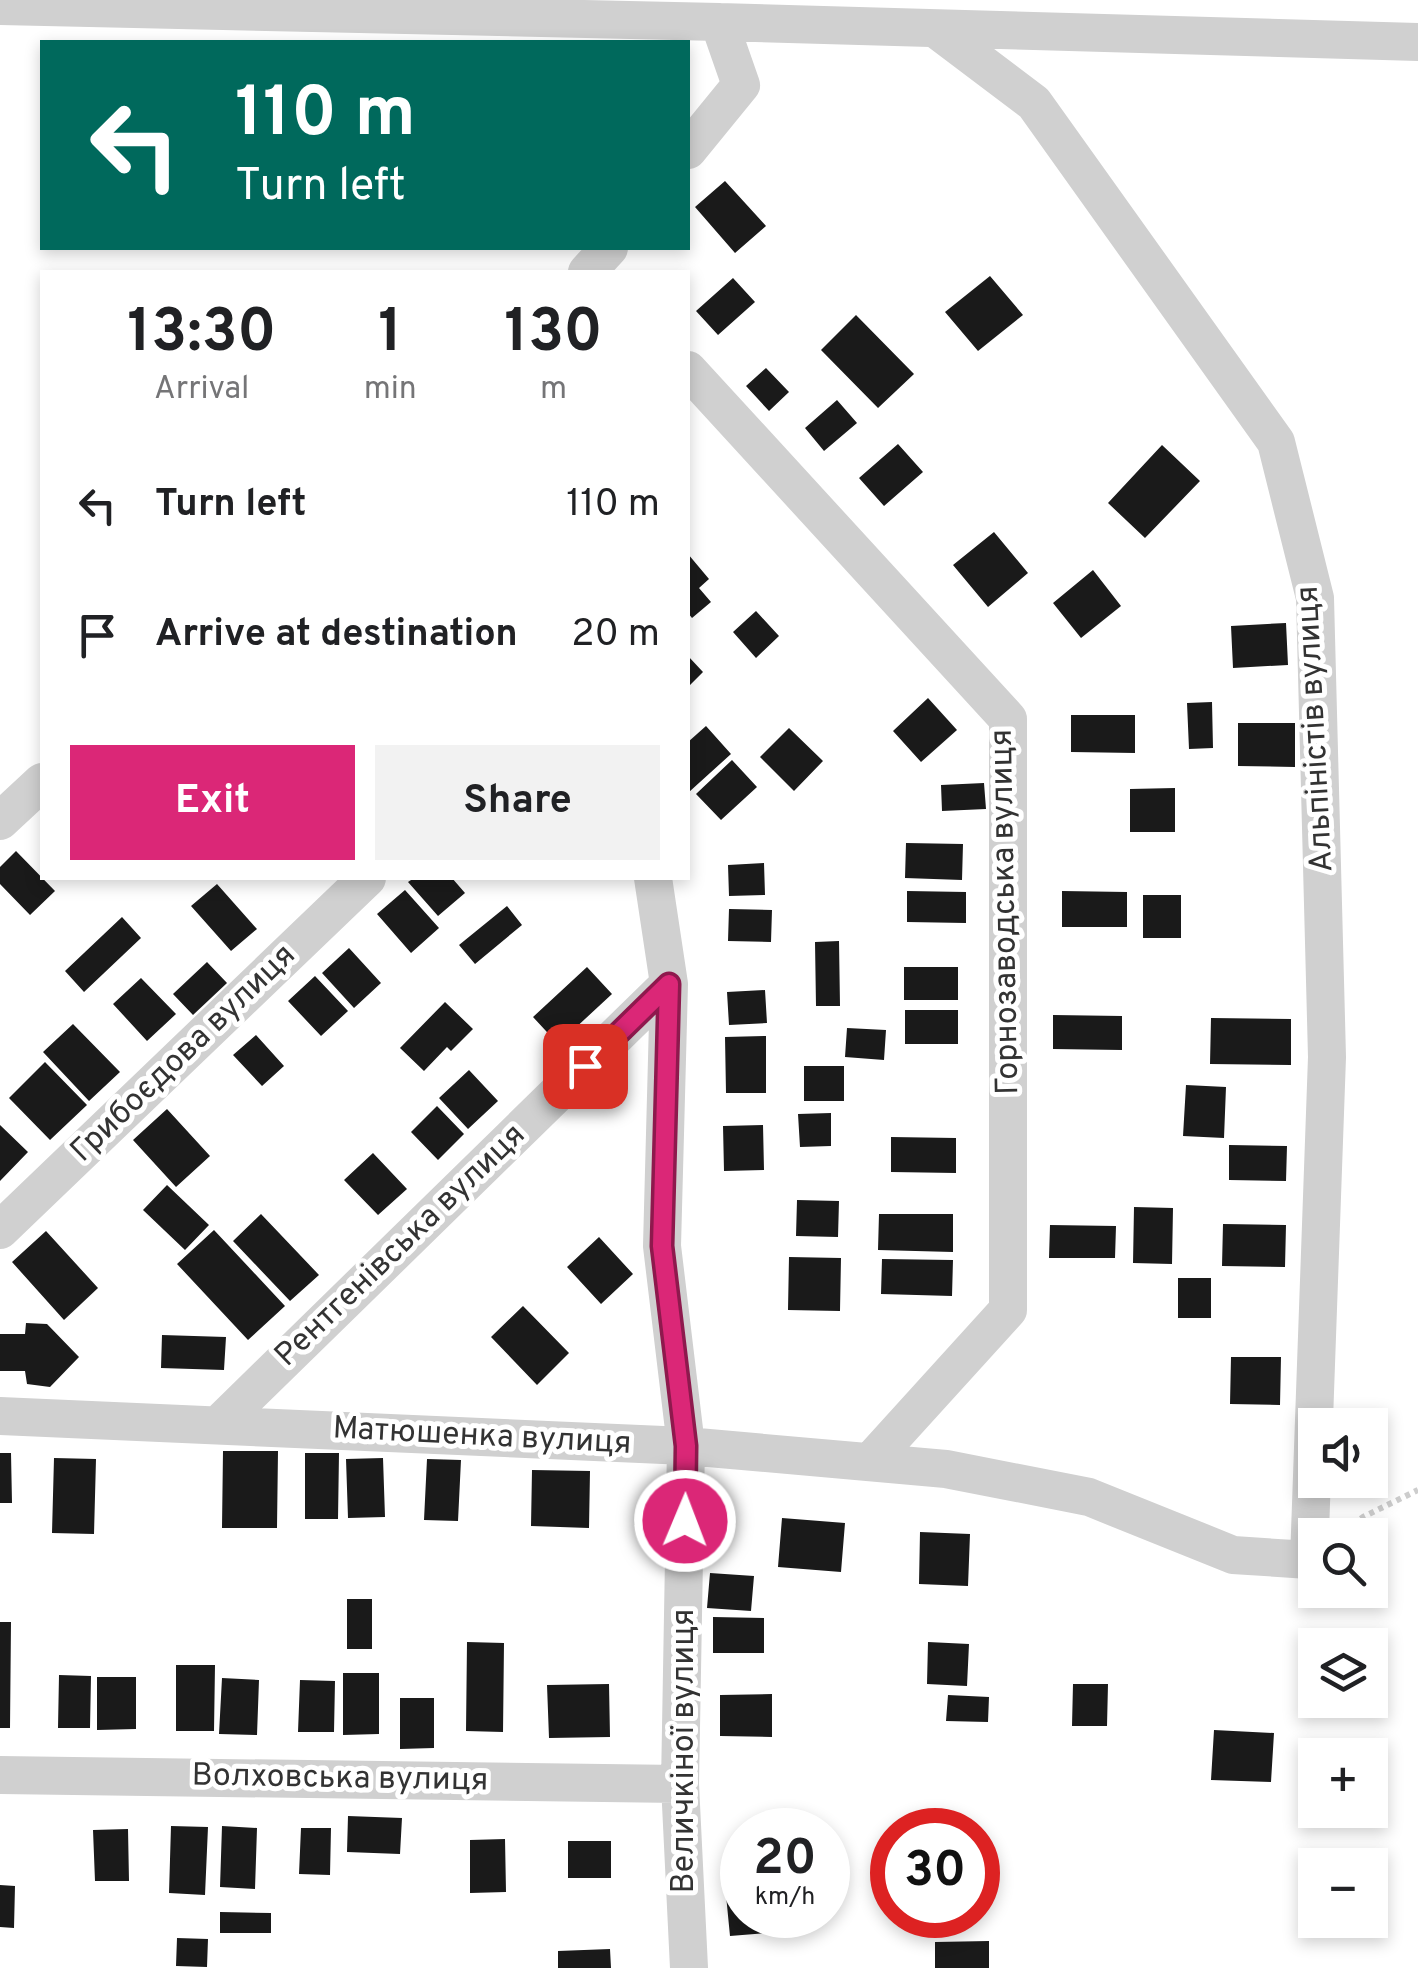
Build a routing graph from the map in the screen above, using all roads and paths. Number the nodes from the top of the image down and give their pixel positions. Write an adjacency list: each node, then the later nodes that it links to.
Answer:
1 (0, 6): 2 (street)
2 (719, 22): 3 (street); 5 (street)
3 (936, 29): 4 (street); 18 (street, Альпіністів вулиця)
4 (1418, 42)
5 (690, 148)
6 (690, 372): 16 (street, Горнозаводська вулиця)
7 (40, 784): 8 (street)
8 (0, 821)
9 (365, 880): 12 (street, Грибоєдова вулиця)
10 (653, 880): 11 (street, Величкіної вулиця)
11 (669, 984): 14 (street, Рентгенівська вулиця); 15 (street, Величкіної вулиця)
12 (0, 1230)
13 (0, 1416): 14 (street, Матюшенка вулиця)
14 (218, 1425): 15 (street, Матюшенка вулиця)
15 (686, 1446): 16 (street, Матюшенка вулиця); 22 (street, Величкіної вулиця)
16 (870, 1462): 20 (street, Матюшенка вулиця)
17 (1418, 1490): 19 (path)
18 (1311, 1518)
19 (1361, 1518)
20 (1298, 1559)
21 (0, 1775): 22 (street, Волховська вулиця)
22 (680, 1784): 23 (street, Величкіної вулиця)
23 (689, 1968)

